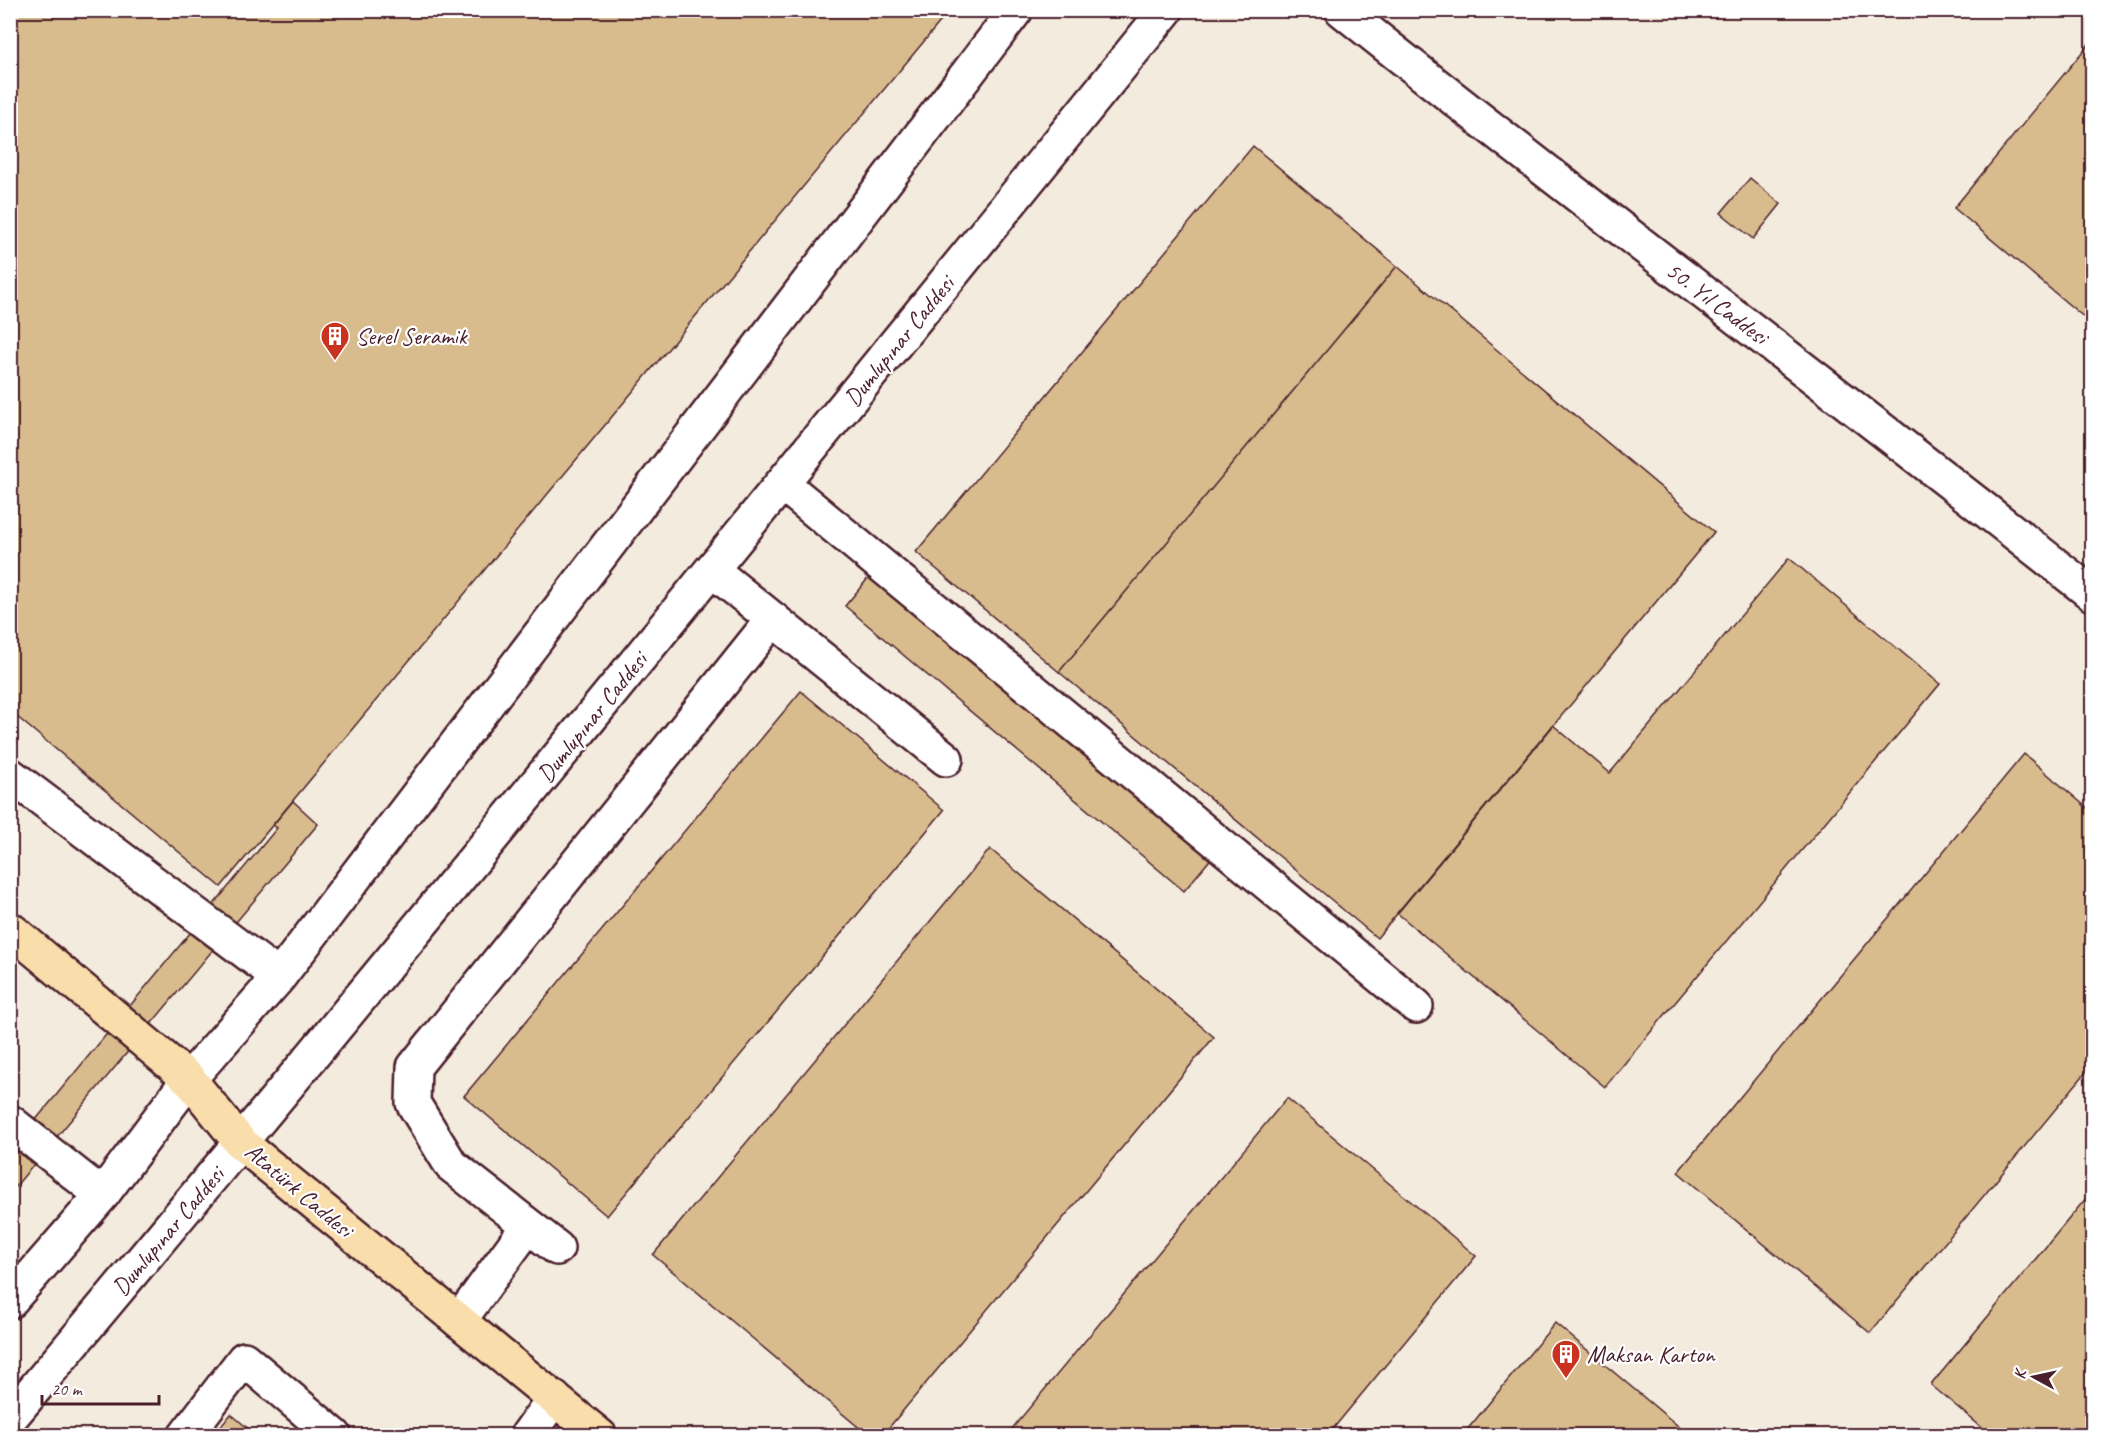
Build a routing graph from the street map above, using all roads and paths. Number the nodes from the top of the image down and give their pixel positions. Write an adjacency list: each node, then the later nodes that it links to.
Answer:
1 (1016, 10): 11 (street)
2 (1166, 10): 4 (street, Dumlupınar Caddesi)
3 (1342, 10): 6 (street, 50. Yıl Caddesi)
4 (783, 484): 5 (street, Dumlupınar Caddesi); 12 (street)
5 (712, 570): 7 (street); 15 (street, Dumlupınar Caddesi)
6 (2092, 594)
7 (773, 619): 8 (street); 17 (street)
8 (946, 759)
9 (10, 775): 11 (street)
10 (10, 929): 13 (main road, Atatürk Caddesi)
11 (279, 976): 13 (street)
12 (1416, 1006)
13 (189, 1079): 15 (main road, Atatürk Caddesi); 16 (street)
14 (10, 1122): 16 (street)
15 (241, 1143): 20 (main road, Atatürk Caddesi); 22 (street, Dumlupınar Caddesi)
16 (102, 1195): 19 (street)
17 (528, 1226): 18 (street); 20 (street)
18 (557, 1248)
19 (10, 1301)
20 (459, 1321): 21 (main road, Atatürk Caddesi)
21 (554, 1398): 25 (street); 26 (main road, Atatürk Caddesi)
22 (10, 1418)
23 (184, 1436): 24 (street)
24 (335, 1436)
25 (527, 1436)
26 (600, 1436)

